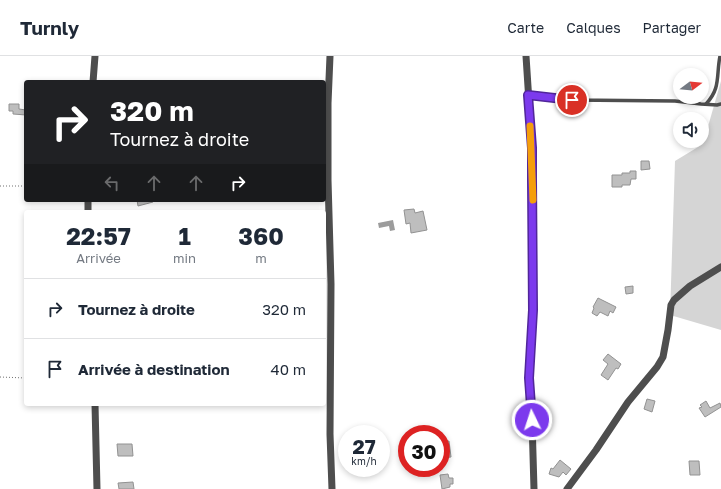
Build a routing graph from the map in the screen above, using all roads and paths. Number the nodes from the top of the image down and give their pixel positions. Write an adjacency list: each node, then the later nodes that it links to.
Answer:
1 (95, 56): 5 (street)
2 (330, 56): 18 (street)
3 (526, 56): 6 (street)
4 (720, 56): 7 (lane)
5 (93, 80)
6 (528, 95): 8 (lane); 19 (street)
7 (709, 100)
8 (673, 101)
9 (709, 104): 10 (lane)
10 (721, 104)
11 (0, 186): 12 (path)
12 (24, 186)
13 (721, 267): 20 (street)
14 (0, 377): 15 (path)
15 (24, 378)
16 (95, 406): 17 (street)
17 (97, 489)
18 (332, 489)
19 (534, 489)
20 (567, 489)

